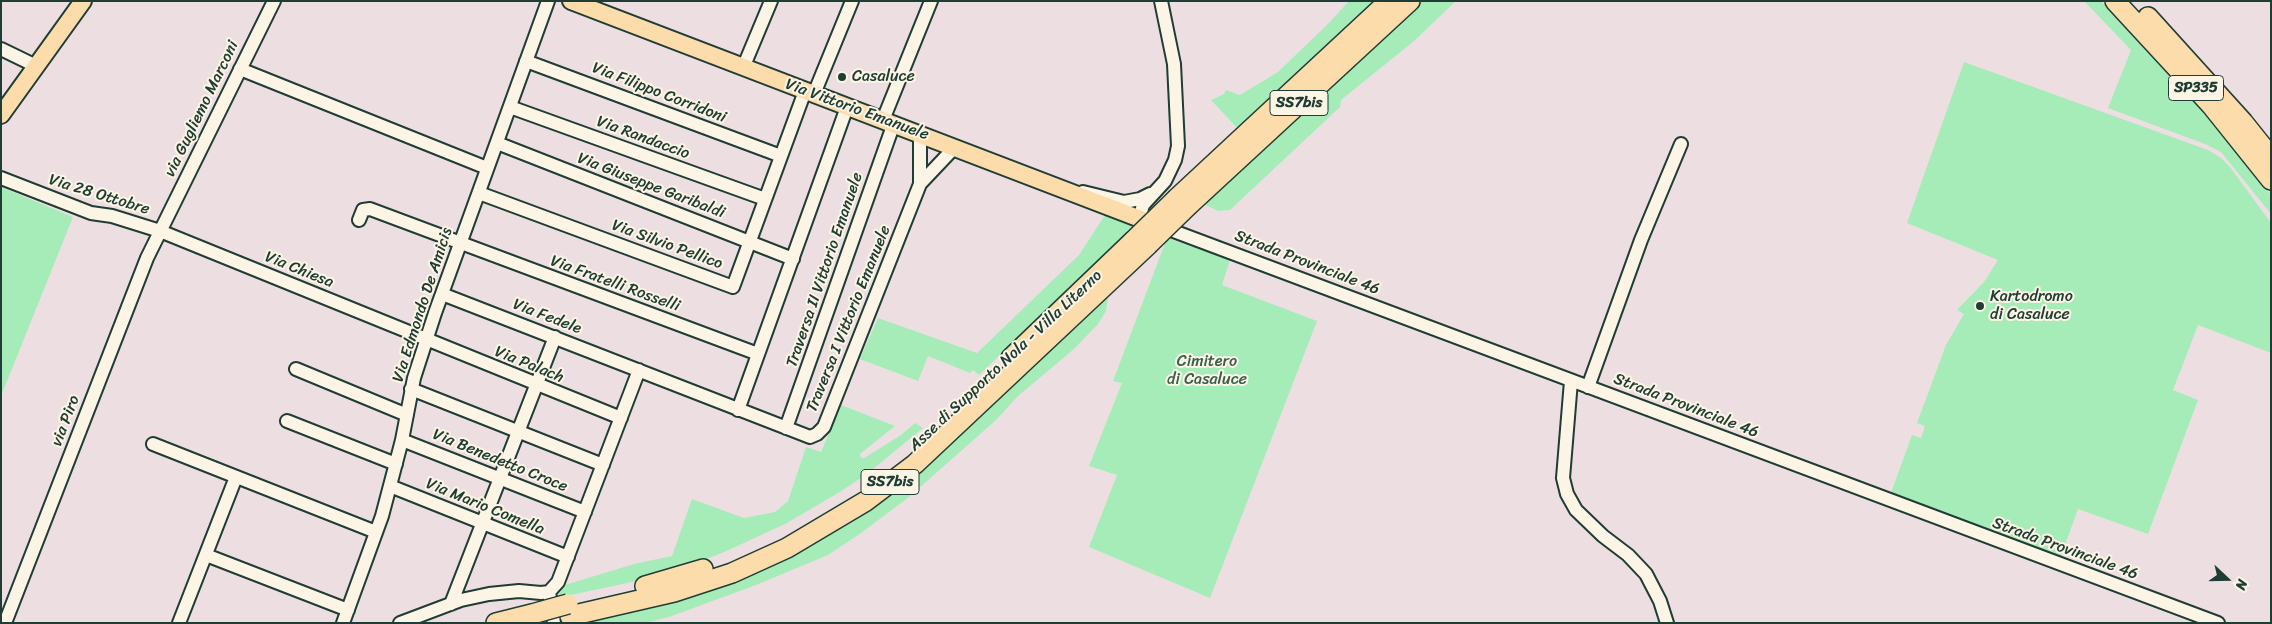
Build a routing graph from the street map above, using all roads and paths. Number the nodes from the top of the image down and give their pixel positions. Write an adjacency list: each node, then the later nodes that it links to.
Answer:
1 (83, 1): 15 (main road)
2 (274, 1): 17 (street, via Gugliemo Marconi)
3 (548, 1): 14 (street, Via Edmondo De Amicis)
4 (571, 1): 16 (main road, Via Vittorio Emanuele)
5 (771, 1): 16 (street)
6 (852, 1): 18 (street, Via Silvio Pellico)
7 (1160, 1): 33 (street)
8 (1388, 1): 37 (highway, Asse di Supporto Nola - Villa Literno / SS7bis)
9 (1410, 1): 37 (highway, Asse di Supporto Nola - Villa Literno / SS7bis)
10 (2115, 1): 31 (highway, SP335)
11 (2133, 1): 28 (highway, SP335)
12 (927, 2): 22 (street, Traversa II Vittorio Emanuele)
13 (1, 49): 15 (street)
14 (526, 61): 20 (street, Via Edmondo De Amicis); 27 (street, Via Filippo Corridoni)
15 (36, 66): 21 (main road)
16 (743, 68): 18 (main road, Via Vittorio Emanuele)
17 (240, 69): 29 (street); 40 (street, via Gugliemo Marconi)
18 (809, 92): 19 (main road, Via Vittorio Emanuele); 27 (street, Via Silvio Pellico)
19 (847, 106): 22 (main road, Via Vittorio Emanuele); 44 (street)
20 (510, 107): 24 (street, Via Edmondo De Amicis); 36 (street, Via Randaccio)
21 (1, 115)
22 (888, 122): 23 (main road, Via Vittorio Emanuele); 59 (street, Traversa II Vittorio Emanuele)
23 (920, 133): 26 (main road, Via Vittorio Emanuele); 32 (street, Traversa I Vittorio Emanuele)
24 (497, 143): 29 (street, Via Edmondo De Amicis); 42 (street, Via Giuseppe Garibaldi)
25 (1681, 144): 53 (street)
26 (955, 147): 32 (street, Traversa I Vittorio Emanuele); 35 (main road, Via Vittorio Emanuele)
27 (781, 156): 36 (street, Via Silvio Pellico)
28 (2271, 157)
29 (487, 168): 34 (street, Via Edmondo De Amicis)
30 (1, 178): 40 (street, Via 28 Ottobre)
31 (2271, 180)
32 (920, 184): 59 (street, Traversa I Vittorio Emanuele)
33 (1157, 190): 35 (street); 39 (street); 41 (street)
34 (479, 193): 42 (street, Via Silvio Pellico); 43 (street, Via Edmondo De Amicis)
35 (1074, 193): 39 (main road, Via Vittorio Emanuele)
36 (765, 199): 42 (street, Via Silvio Pellico)
37 (1183, 202): 76 (highway, Asse di Supporto Nola - Villa Literno / SS7bis, bridge)
38 (359, 220): 43 (street, Via Fratelli Rosselli)
39 (1143, 220): 41 (street, Strada Provinciale 46)
40 (160, 231): 47 (street, Via Chiesa); 78 (street, via Piro)
41 (1175, 232): 51 (street, Strada Provinciale 46)
42 (749, 242): 44 (street, Via Giuseppe Garibaldi)
43 (460, 243): 45 (street, Via Edmondo De Amicis); 48 (street, Via Fratelli Rosselli)
44 (793, 259): 48 (street)
45 (442, 294): 46 (street, Via Fedele); 47 (street, Via Edmondo De Amicis)
46 (555, 337): 50 (street, Via Fedele); 52 (street)
47 (426, 340): 52 (street, Via Palach); 54 (street, Via Edmondo De Amicis)
48 (758, 354): 55 (street)
49 (296, 369): 56 (street)
50 (639, 370): 55 (street, Via Fedele); 57 (street)
51 (1571, 381): 53 (street, Strada Provinciale 46); 83 (street)
52 (536, 386): 57 (street, Via Palach); 60 (street)
53 (1588, 387): 84 (street, Strada Provinciale 46)
54 (412, 389): 56 (street, Via Edmondo De Amicis); 60 (street)
55 (738, 410): 59 (street, Via Fedele)
56 (407, 415): 61 (street, Via Edmondo De Amicis)
57 (621, 418): 64 (street)
58 (287, 421): 63 (street)
59 (786, 428)
60 (518, 432): 64 (street); 66 (street)
61 (402, 440): 63 (street, Via Edmondo De Amicis); 66 (street, Via Benedetto Croce)
62 (153, 444): 65 (street)
63 (396, 464): 67 (street, Via Edmondo De Amicis)
64 (603, 465): 68 (street)
65 (236, 477): 70 (street); 71 (street)
66 (500, 479): 68 (street, Via Benedetto Croce); 69 (street)
67 (390, 486): 69 (street, Via Mario Comella); 70 (street, Via Edmondo De Amicis)
68 (585, 512): 72 (street)
69 (483, 523): 72 (street, Via Mario Comella); 74 (street)
70 (376, 532): 75 (street, Via Edmondo De Amicis)
71 (206, 555): 75 (street); 79 (street)
72 (568, 557): 73 (street)
73 (549, 592): 74 (street); 76 (street)
74 (451, 604): 81 (street)
75 (348, 610): 80 (street, Via Edmondo De Amicis)
76 (564, 614): 77 (highway, Asse di Supporto Nola - Villa Literno / SS7bis, bridge)
77 (538, 618): 82 (highway, Asse di Supporto Nola - Villa Literno / SS7bis)
78 (5, 623)
79 (179, 623)
80 (343, 623)
81 (400, 623)
82 (496, 623)
83 (1667, 623)
84 (2218, 623)

